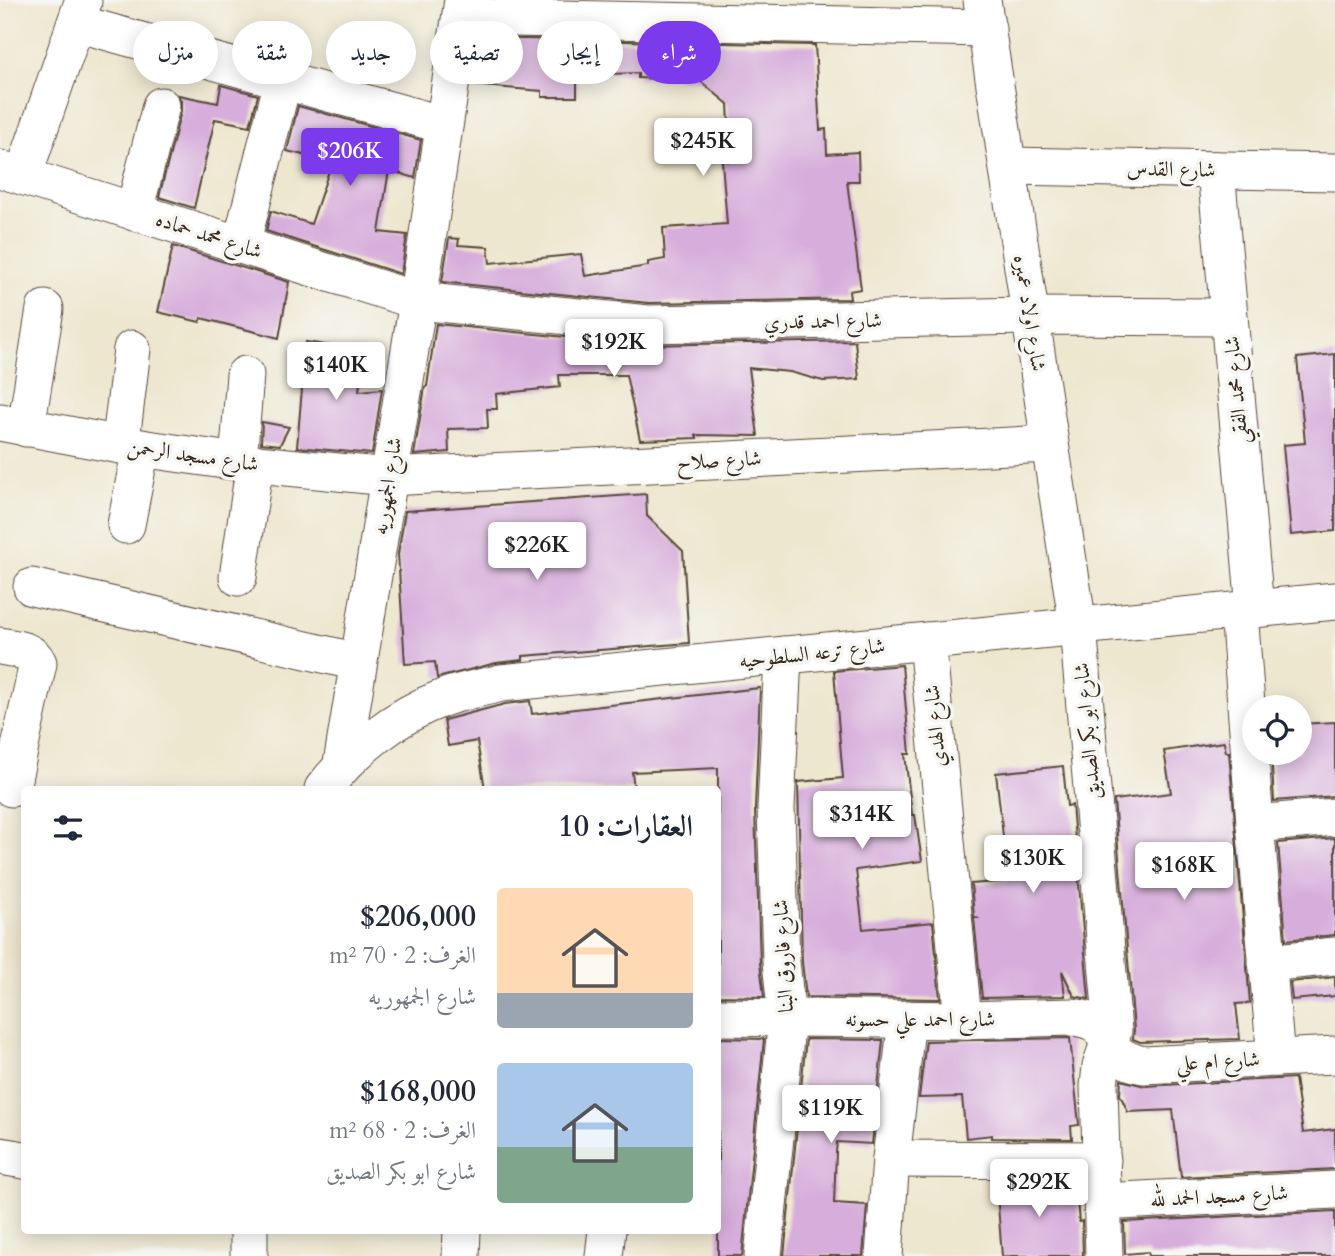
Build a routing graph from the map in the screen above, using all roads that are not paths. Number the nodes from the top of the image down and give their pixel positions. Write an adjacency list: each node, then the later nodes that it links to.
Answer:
1 (462, 9): 3 (street); 8 (street, شارع الجمهوريه)
2 (80, 12): 4 (street); 11 (street)
3 (984, 14): 9 (street, شارع اولاد عميره)
4 (232, 64)
5 (282, 84): 14 (street)
6 (294, 84): 8 (street)
7 (161, 106): 13 (street)
8 (444, 125): 15 (street, شارع الجمهوريه)
9 (1008, 166): 10 (street, شارع القدس); 17 (street, شارع اولاد عميره)
10 (1216, 170): 12 (street, شارع القدس); 18 (street, شارع محمد الفقي)
11 (11, 173): 13 (street, شارع محمد حماده)
12 (1335, 173)
13 (134, 212): 14 (street, شارع محمد حماده)
14 (241, 245): 15 (street, شارع محمد حماده)
15 (418, 301): 17 (street, شارع احمد قدري); 25 (street, شارع الجمهوريه)
16 (45, 309): 21 (street)
17 (1031, 316): 18 (street, شارع احمد قدري); 22 (street, شارع اولاد عميره)
18 (1229, 317): 30 (street, شارع محمد الفقي)
19 (132, 349): 23 (street)
20 (245, 375): 24 (street)
21 (13, 425): 23 (street, شارع مسجد الرحمن)
22 (1050, 444): 25 (street, شارع صلاح); 31 (street, شارع اولاد عميره)
23 (134, 447): 24 (street, شارع مسجد الرحمن); 26 (street)
24 (246, 463): 25 (street, شارع مسجد الرحمن); 27 (street)
25 (388, 477): 35 (street, شارع الجمهوريه)
26 (126, 525)
27 (238, 577)
28 (32, 587): 35 (street)
29 (1335, 601): 30 (street, شارع ترعه السلطوحيه)
30 (1247, 610): 31 (street, شارع ترعه السلطوحيه); 39 (street)
31 (1078, 626): 32 (street, شارع ترعه السلطوحيه); 46 (street, شارع ابو بكر الصديق)
32 (927, 641): 34 (street, شارع ترعه السلطوحيه); 45 (street, شارع الهدي)
33 (0, 646): 37 (street)
34 (783, 656): 36 (street, شارع ترعه السلطوحيه); 43 (street, شارع فاروق البنا)
35 (358, 662): 36 (street, شارع الجمهوريه)
36 (332, 777)
37 (12, 788)
38 (1335, 817): 39 (street)
39 (1255, 824): 41 (street)
40 (1335, 956): 41 (street)
41 (1267, 963): 48 (street)
42 (721, 1017): 43 (street, شارع احمد علي حسونه)
43 (787, 1018): 44 (street, شارع احمد علي حسونه); 61 (street, شارع فاروق البنا)
44 (907, 1019): 45 (street, شارع احمد علي حسونه); 50 (street)
45 (963, 1020): 46 (street, شارع احمد علي حسونه)
46 (1110, 1044): 48 (street, شارع ام علي); 52 (street, شارع ابو بكر الصديق)
47 (1335, 1055): 48 (street, شارع ام علي)
48 (1276, 1058)
49 (0, 1156): 51 (street)
50 (891, 1159): 52 (street); 62 (street)
51 (21, 1160)
52 (1102, 1160): 54 (street, شارع ابو بكر الصديق)
53 (1335, 1190): 54 (street, شارع مسجد الحمد لله)
54 (1102, 1202): 63 (street, شارع ابو بكر الصديق)
55 (249, 1234): 58 (street)
56 (462, 1234): 59 (street)
57 (607, 1234): 60 (street)
58 (249, 1256)
59 (460, 1256)
60 (604, 1256)
61 (763, 1256)
62 (884, 1256)
63 (1104, 1256)

